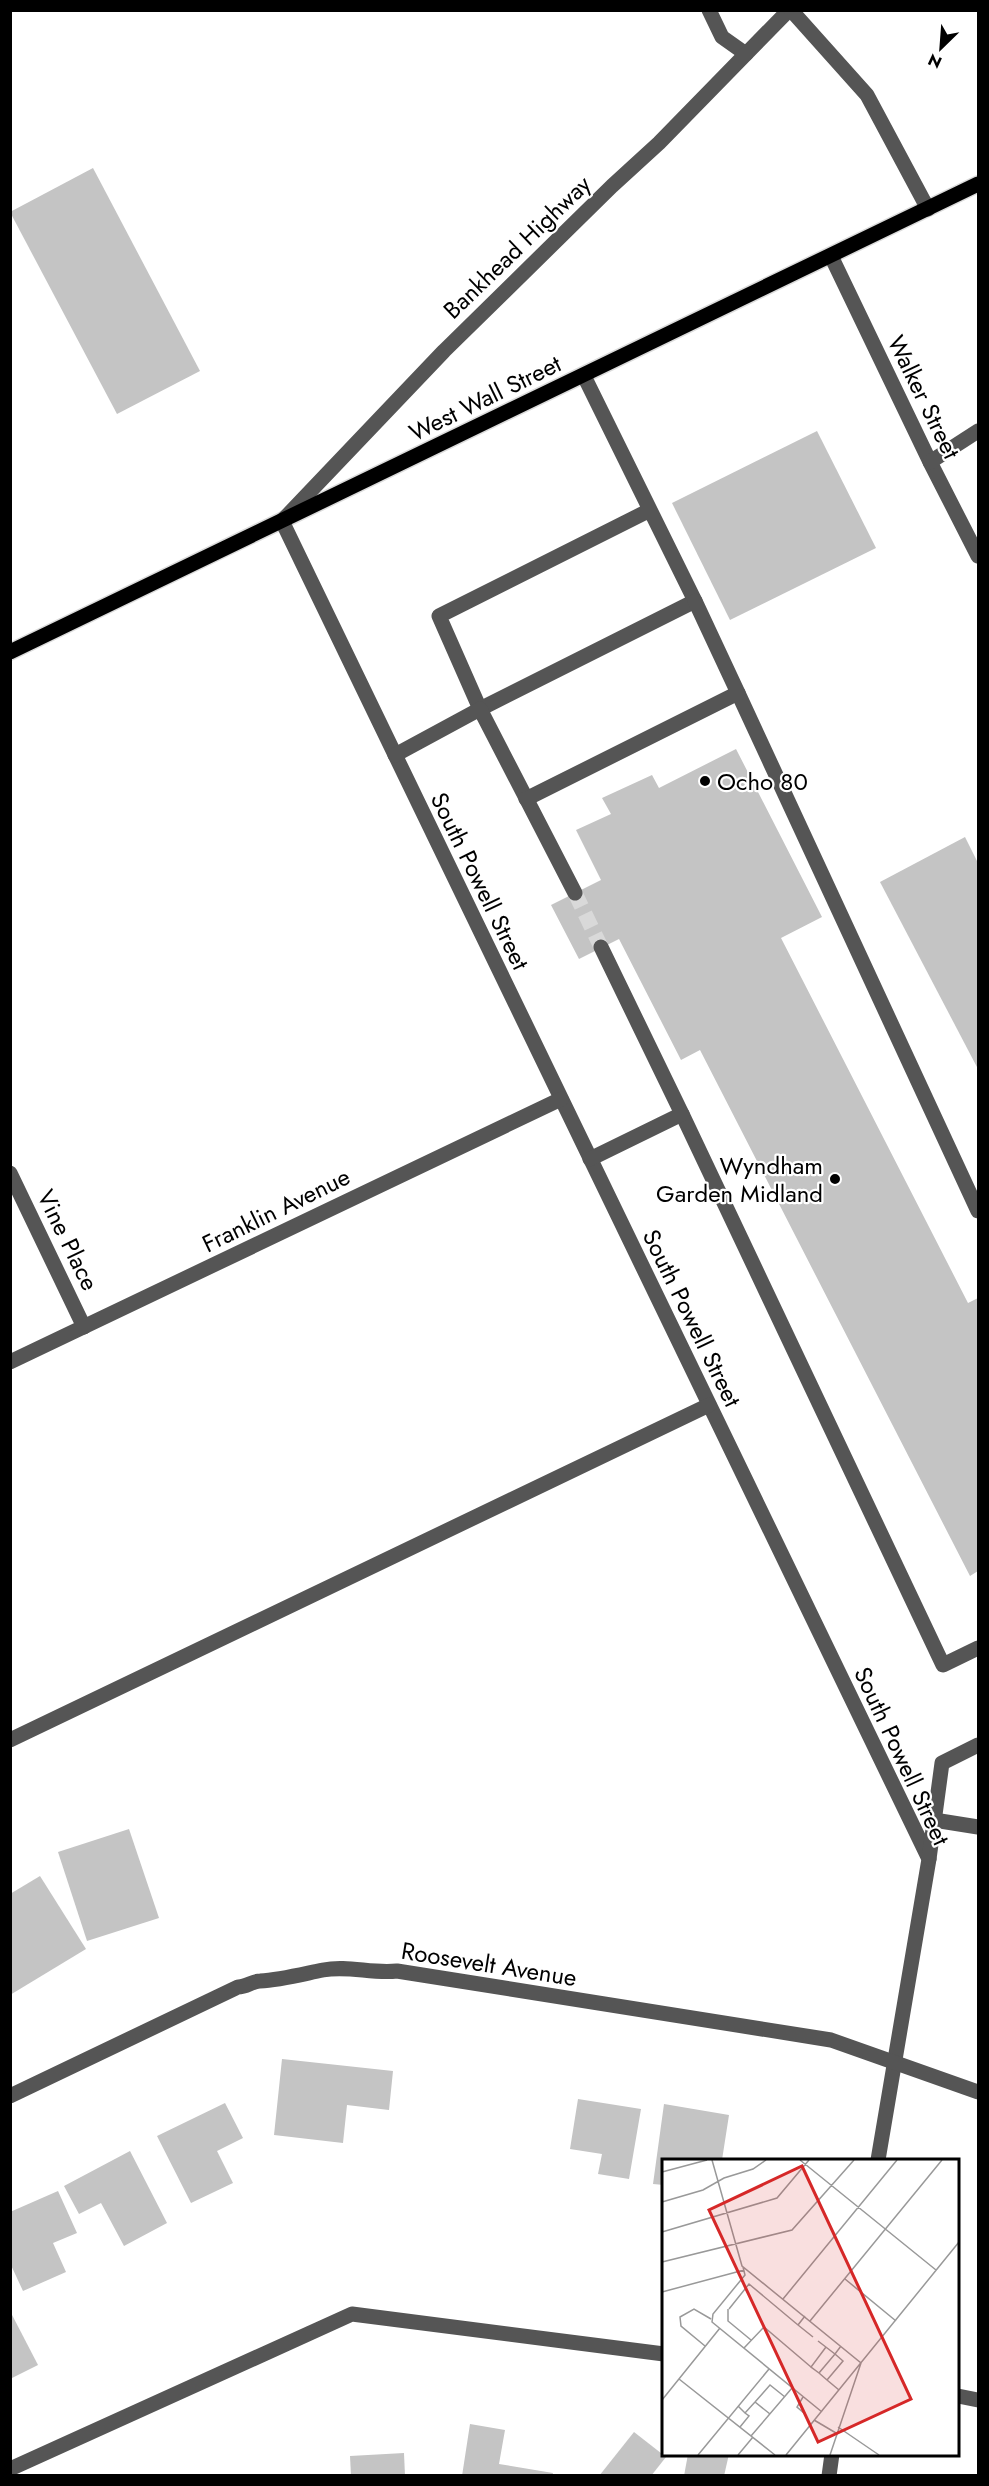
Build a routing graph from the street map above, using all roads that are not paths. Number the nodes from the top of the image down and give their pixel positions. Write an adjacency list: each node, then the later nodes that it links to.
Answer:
1 (709, 10): 3 (street)
2 (790, 10): 3 (street, Bankhead Highway); 5 (street)
3 (746, 54): 11 (street, Bankhead Highway)
4 (978, 184): 5 (main road, West Wall Street)
5 (928, 209): 6 (main road, West Wall Street)
6 (831, 256): 7 (main road, West Wall Street); 9 (street, Walker Street)
7 (584, 376): 10 (street); 11 (main road, West Wall Street)
8 (978, 431): 9 (street)
9 (930, 462): 12 (street, Walker Street)
10 (650, 510): 13 (street); 16 (street)
11 (282, 521): 14 (main road, West Wall Street); 17 (street, South Powell Street)
12 (978, 556)
13 (695, 601): 15 (street); 16 (street)
14 (10, 652)
15 (738, 693): 18 (street); 25 (street)
16 (480, 709): 17 (street); 18 (street)
17 (395, 755): 21 (street, South Powell Street)
18 (526, 799): 19 (street)
19 (575, 893)
20 (601, 947): 22 (street)
21 (561, 1099): 23 (street, South Powell Street); 26 (street, Franklin Avenue)
22 (682, 1114): 23 (street); 29 (street)
23 (590, 1159): 28 (street, South Powell Street)
24 (10, 1173): 26 (street, Vine Place)
25 (978, 1211)
26 (84, 1327): 27 (street, Franklin Avenue)
27 (10, 1362)
28 (709, 1405): 30 (street); 34 (street, South Powell Street)
29 (978, 1648)
30 (10, 1740)
31 (978, 1745): 32 (street)
32 (934, 1820): 33 (street); 34 (street)
33 (978, 1827)
34 (929, 1859): 35 (street, South Powell Street)
35 (893, 2063): 36 (street, Roosevelt Avenue); 37 (street, Roosevelt Avenue); 38 (street, South Powell Street)
36 (978, 2092)
37 (10, 2096)
38 (878, 2159)
39 (662, 2354): 43 (street)
40 (959, 2396): 41 (street)
41 (978, 2400)
42 (832, 2456): 44 (street)
43 (10, 2469)
44 (829, 2475)

